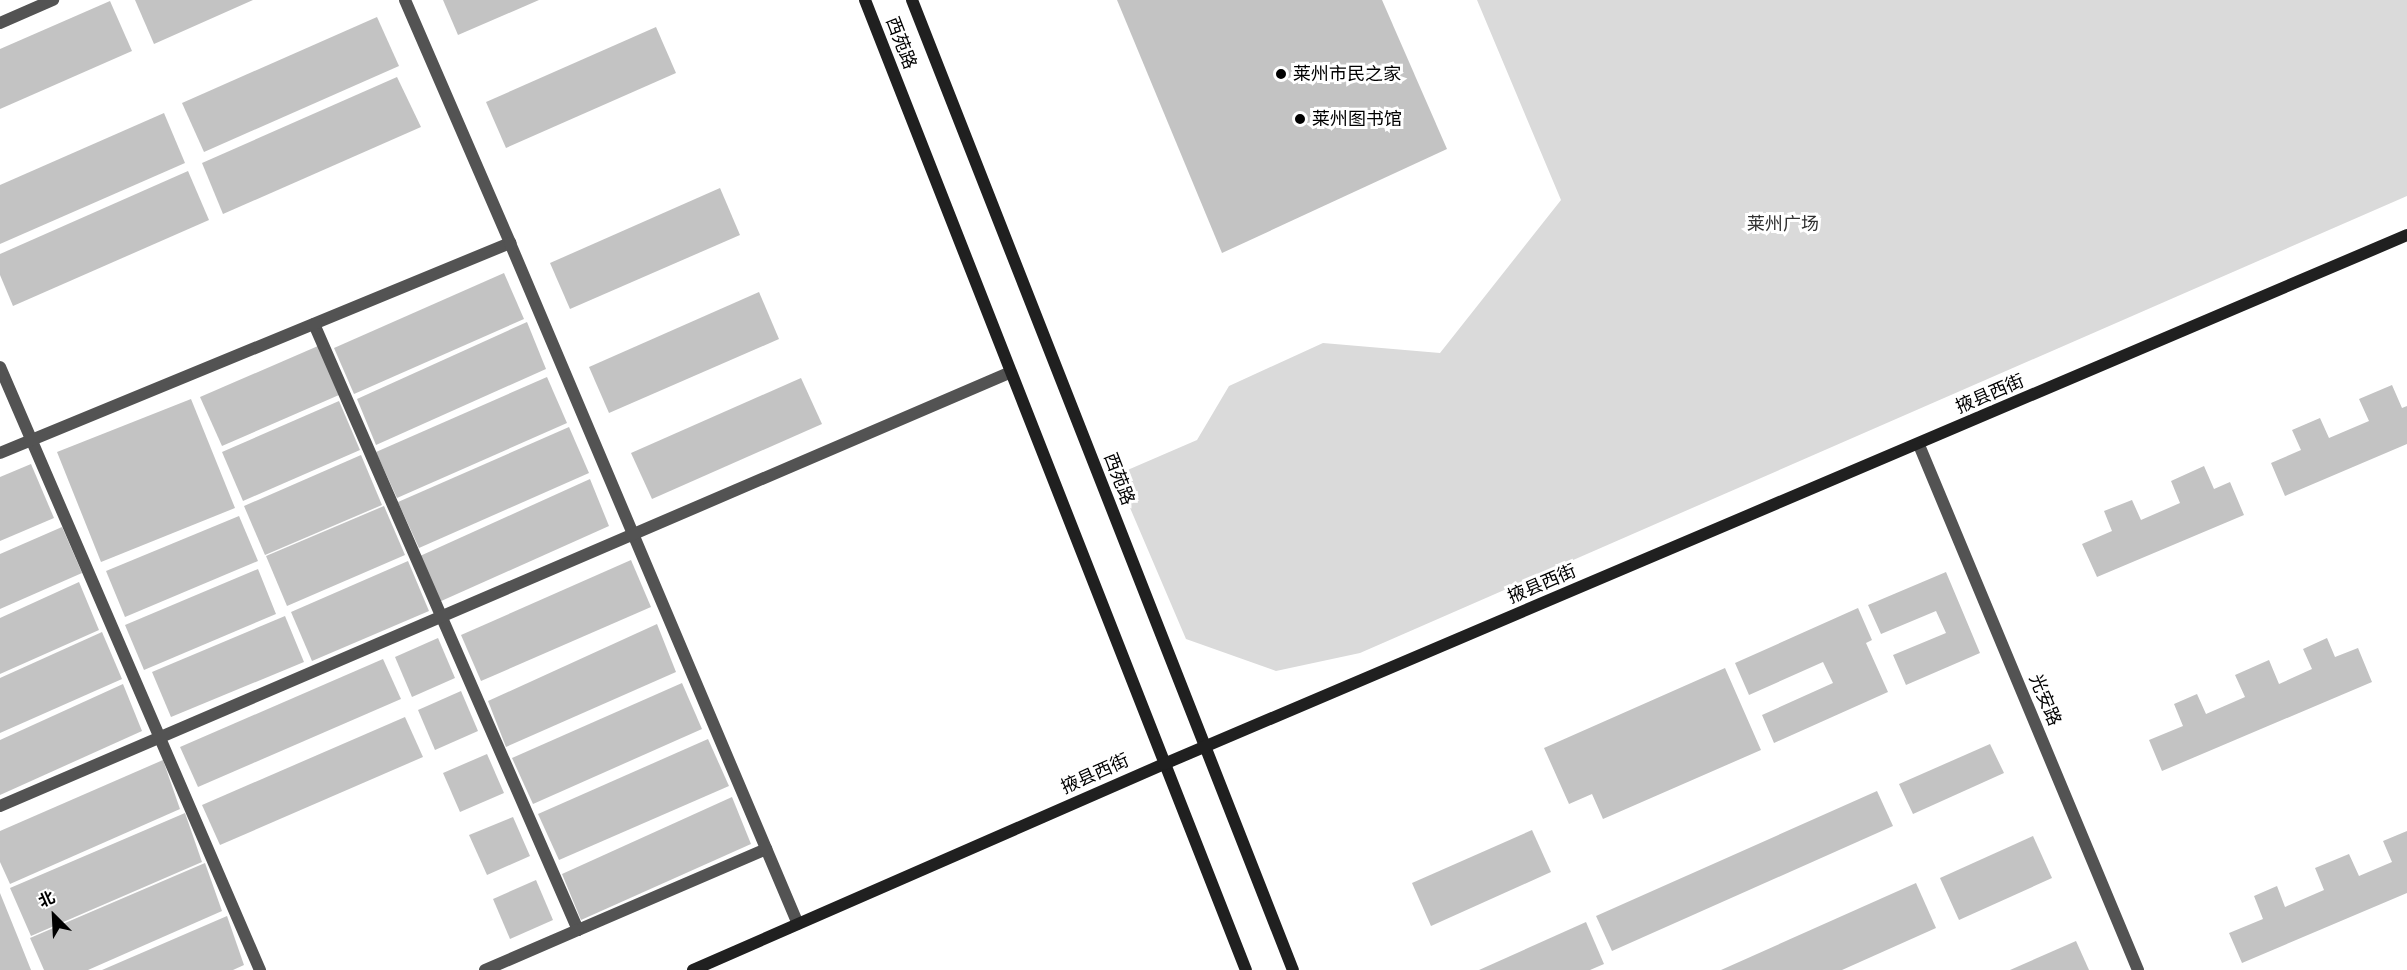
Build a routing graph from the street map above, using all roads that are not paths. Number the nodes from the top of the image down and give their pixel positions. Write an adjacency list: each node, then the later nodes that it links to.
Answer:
1 (53, 0): 5 (street)
2 (405, 0): 7 (street)
3 (865, 0): 10 (main road, 西苑路)
4 (912, 0): 17 (main road, 西苑路)
5 (0, 23)
6 (2407, 235): 12 (main road, 掖县西街)
7 (510, 243): 8 (street); 14 (street)
8 (314, 324): 11 (street); 15 (street)
9 (0, 367): 11 (street)
10 (1011, 372): 14 (street); 18 (main road, 西苑路)
11 (31, 440): 13 (street); 16 (street)
12 (1919, 445): 17 (main road, 掖县西街); 28 (street, 光安路)
13 (0, 453)
14 (633, 535): 15 (street); 20 (street)
15 (442, 616): 16 (street); 22 (street)
16 (160, 737): 19 (street); 23 (street)
17 (1205, 746): 18 (main road, 掖县西街); 27 (main road, 西苑路)
18 (1164, 764): 21 (main road, 掖县西街); 26 (main road, 西苑路)
19 (0, 806)
20 (766, 849): 21 (street); 22 (street)
21 (798, 924): 25 (main road, 掖县西街)
22 (578, 930): 24 (street)
23 (260, 970)
24 (485, 970)
25 (693, 970)
26 (1246, 970)
27 (1293, 970)
28 (2138, 970)

